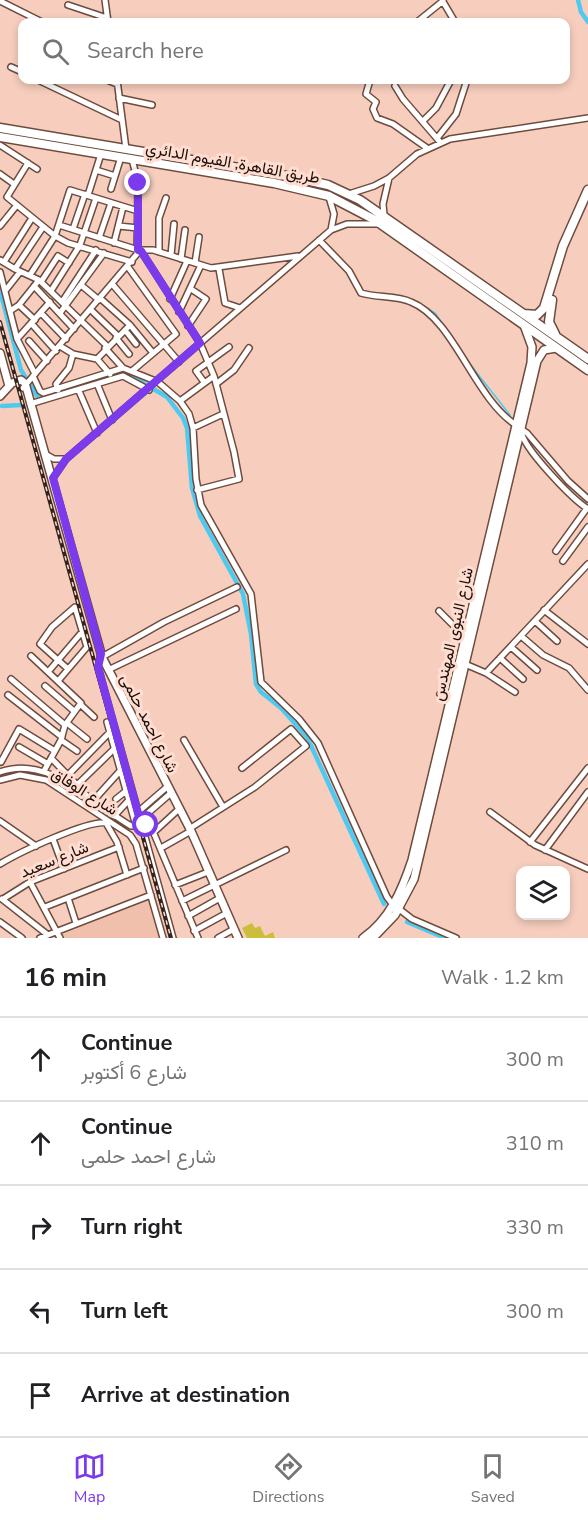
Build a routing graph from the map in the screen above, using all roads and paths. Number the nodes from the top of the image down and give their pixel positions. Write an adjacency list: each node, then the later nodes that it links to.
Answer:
1 (105, 0): 7 (street)
2 (0, 1): 5 (street)
3 (443, 1): 8 (street); 9 (street)
4 (68, 5): 6 (street)
5 (34, 18)
6 (103, 18)
7 (108, 18)
8 (422, 18)
9 (453, 18)
10 (11, 67): 11 (street)
11 (18, 70)
12 (46, 84): 21 (street)
13 (117, 84): 18 (street)
14 (369, 84): 28 (street)
15 (450, 84): 22 (street)
16 (466, 84): 26 (street)
17 (395, 86): 22 (street)
18 (119, 98): 19 (street); 21 (street)
19 (152, 105)
20 (588, 118): 26 (street)
21 (122, 120): 29 (street)
22 (423, 121): 26 (street)
23 (0, 128): 24 (highway, طريق القاهرة, الفيوم الدائري)
24 (22, 136): 25 (highway, طريق القاهرة, الفيوم الدائري); 29 (highway, طريق القاهرة, الفيوم الدائري); 30 (highway, طريق القاهرة, الفيوم الدائري)
25 (0, 137)
26 (439, 139): 28 (street)
27 (0, 145): 33 (street)
28 (427, 148): 39 (street)
29 (126, 149): 36 (highway, طريق القاهرة, الفيوم الدائري)
30 (101, 154): 31 (highway, طريق القاهرة, الفيوم الدائري); 35 (street)
31 (121, 158): 32 (highway, طريق القاهرة, الفيوم الدائري); 38 (street)
32 (132, 159): 36 (highway, طريق القاهرة, الفيوم الدائري); 52 (street)
33 (28, 163): 34 (street); 40 (street)
34 (37, 169)
35 (96, 170): 38 (street); 44 (street)
36 (224, 170): 43 (highway, طريق القاهرة, الفيوم الدائري); 45 (highway, طريق القاهرة, الفيوم الدائري)
37 (0, 174): 40 (street)
38 (115, 176): 41 (street)
39 (389, 178): 43 (street); 54 (street)
40 (14, 184): 50 (street)
41 (111, 189)
42 (588, 190): 107 (highway)
43 (349, 194): 54 (highway, طريق القاهرة, الفيوم الدائري)
44 (86, 195): 46 (street); 56 (street); 61 (street)
45 (329, 196): 54 (highway, طريق القاهرة, الفيوم الدائري); 63 (street)
46 (96, 198): 49 (street); 64 (street)
47 (166, 198): 75 (street)
48 (588, 201): 115 (highway)
49 (111, 203): 51 (street); 67 (street)
50 (17, 206): 53 (street); 57 (street)
51 (123, 207): 52 (street); 58 (street)
52 (138, 211): 60 (street)
53 (32, 218): 59 (street); 68 (street)
54 (383, 220): 63 (street); 88 (highway, طريق القاهرة, الفيوم الدائري)
55 (174, 224): 77 (street)
56 (59, 225): 61 (street); 65 (street)
57 (0, 226)
58 (119, 226): 60 (street); 70 (street)
59 (43, 227): 65 (street); 72 (street)
60 (138, 228): 74 (street)
61 (73, 229): 64 (street)
62 (185, 230): 79 (street)
63 (332, 230): 69 (street)
64 (84, 233): 67 (street); 71 (street)
65 (55, 236): 71 (street); 87 (street)
66 (199, 237): 82 (street)
67 (99, 238): 70 (street)
68 (18, 240): 72 (street); 80 (street)
69 (319, 240): 78 (street); 155 (street)
70 (114, 243): 74 (street)
71 (80, 245): 73 (street); 81 (street)
72 (30, 247): 85 (street)
73 (96, 250): 76 (street); 99 (street)
74 (139, 250): 75 (street); 83 (street); 96 (street)
75 (159, 252): 77 (street)
76 (104, 253): 83 (street); 90 (street)
77 (171, 255): 79 (street)
78 (299, 256): 84 (street); 101 (street)
79 (184, 260): 82 (street); 96 (street)
80 (2, 261): 85 (street)
81 (69, 263): 89 (street); 95 (street)
82 (198, 264): 84 (street); 93 (street)
83 (130, 265): 91 (street); 121 (street)
84 (219, 269): 101 (street)
85 (18, 271): 87 (street); 94 (street)
86 (0, 273): 94 (street)
87 (30, 275): 89 (street)
88 (466, 279): 107 (highway, طريق القاهرة, الفيوم الدائري); 110 (highway, طريق القاهرة, الفيوم الدائري)
89 (40, 281): 92 (street); 95 (street)
90 (81, 285): 97 (street); 99 (street)
91 (113, 285): 97 (street); 121 (street)
92 (33, 286): 98 (street); 100 (street)
93 (191, 289): 105 (street); 111 (street)
94 (5, 291): 103 (street)
95 (51, 291): 99 (street)
96 (170, 298): 105 (street)
97 (100, 300): 102 (street); 112 (street)
98 (50, 302): 104 (street); 106 (street)
99 (64, 304): 106 (street); 109 (street)
100 (19, 305): 103 (street); 108 (street)
101 (240, 308): 119 (street)
102 (91, 310): 109 (street); 114 (street)
103 (10, 311): 116 (street)
104 (40, 312): 108 (street); 117 (street)
105 (179, 312): 111 (street)
106 (60, 313): 113 (street)
107 (523, 314): 115 (highway, طريق القاهرة, الفيوم الدائري)
108 (33, 322): 116 (street); 124 (street)
109 (80, 322): 113 (street); 122 (street)
110 (524, 325): 126 (highway, طريق القاهرة, الفيوم الدائري); 155 (main road, شارع النبوى المهندس)
111 (188, 326): 119 (street)
112 (127, 328): 114 (street); 120 (street); 128 (street)
113 (74, 329): 117 (street)
114 (117, 337): 122 (street); 130 (street)
115 (556, 337): 132 (highway, طريق القاهرة, الفيوم الدائري)
116 (17, 339): 141 (street)
117 (66, 339): 124 (street)
118 (29, 341): 133 (street)
119 (200, 343): 134 (street); 135 (street)
120 (136, 344)
121 (164, 344): 128 (street); 134 (street)
122 (106, 347): 131 (street); 136 (street)
123 (230, 347): 135 (street)
124 (58, 348): 129 (street); 133 (street)
125 (249, 348): 144 (street)
126 (556, 348): 137 (highway, طريق القاهرة, الفيوم الدائري); 155 (main road, شارع النبوى المهندس)
127 (0, 352): 145 (main road)
128 (153, 353): 138 (street)
129 (74, 354): 131 (street); 148 (street)
130 (129, 354)
131 (97, 358): 139 (street)
132 (588, 359)
133 (47, 361): 141 (street)
134 (179, 362): 142 (street)
135 (209, 363): 140 (street); 143 (street)
136 (123, 368): 138 (street); 139 (street)
137 (588, 370)
138 (132, 371): 142 (street)
139 (110, 374): 148 (street)
140 (214, 376): 143 (street); 144 (street)
141 (29, 382): 145 (main road); 148 (street); 152 (main road, شارع احمد حلمى)
142 (157, 382): 147 (street); 151 (street)
143 (204, 382): 151 (street)
144 (216, 384): 153 (street)
145 (9, 386): 150 (main road)
146 (98, 386): 147 (street); 149 (street); 154 (street)
147 (150, 389): 154 (street)
148 (58, 390)
149 (79, 391): 152 (street); 157 (street)
150 (0, 396)
151 (180, 401): 156 (street)
152 (30, 404): 158 (main road, شارع احمد حلمى)
153 (223, 414): 156 (street); 161 (street)
154 (112, 420): 157 (street)
155 (518, 427): 162 (street); 163 (street); 164 (main road, شارع النبوى المهندس)
156 (193, 428): 161 (street)
157 (97, 433): 159 (street)
158 (45, 454): 159 (street); 160 (main road, شارع احمد حلمى)
159 (66, 459): 160 (street)
160 (53, 478): 181 (main road, شارع احمد حلمى)
161 (197, 490): 266 (street)
162 (588, 499)
163 (587, 508): 166 (street)
164 (497, 518): 176 (main road, شارع النبوى المهندس); 184 (main road, شارع النبوى المهندس)
165 (588, 527): 167 (street)
166 (556, 551)
167 (563, 561)
168 (588, 564): 171 (street)
169 (237, 587): 181 (street)
170 (236, 609): 186 (street)
171 (544, 610): 173 (street); 178 (street)
172 (440, 611): 176 (street)
173 (535, 621): 175 (street); 177 (street)
174 (82, 632): 183 (street); 183 (street); 185 (street)
175 (521, 636): 179 (street); 194 (street)
176 (465, 637): 199 (main road, شارع النبوى المهندس)
177 (557, 641)
178 (588, 644)
179 (511, 647): 182 (street); 187 (street)
180 (31, 656): 188 (street)
181 (102, 656): 186 (main road, شارع احمد حلمى); 233 (street)
182 (500, 658): 189 (street); 191 (street)
183 (58, 660): 185 (street); 188 (street)
184 (465, 664): 189 (street); 234 (main road, شارع النبوى المهندس)
185 (68, 669): 192 (street)
186 (108, 670): 225 (main road, شارع احمد حلمى)
187 (537, 670)
188 (48, 672): 192 (street)
189 (486, 673): 195 (street)
190 (11, 679): 203 (street)
191 (523, 679)
192 (58, 681): 198 (street)
193 (45, 686): 200 (street)
194 (588, 690)
195 (514, 692)
196 (440, 694): 199 (street)
197 (8, 695): 205 (street)
198 (80, 704): 200 (street); 201 (street)
199 (449, 704): 234 (main road, شارع النبوى المهندس)
200 (74, 711): 203 (street)
201 (94, 717)
202 (107, 722): 204 (street)
203 (66, 724): 205 (street); 206 (street)
204 (110, 732): 209 (street); 221 (street)
205 (62, 738): 210 (street); 211 (street)
206 (87, 739)
207 (184, 740): 231 (street)
208 (19, 747): 214 (street)
209 (114, 749): 219 (street); 224 (street)
210 (55, 751): 212 (street); 213 (street)
211 (77, 751)
212 (51, 758): 214 (street); 221 (street)
213 (0, 762): 217 (street)
214 (48, 764): 218 (street)
215 (242, 768): 231 (street)
216 (588, 768): 222 (street)
217 (15, 769): 218 (street, شارع الوفاق); 220 (street, شارع الوفاق)
218 (44, 771): 224 (street, شارع الوفاق)
219 (120, 771): 226 (street); 230 (street)
220 (0, 772)
221 (68, 775): 224 (street)
222 (586, 776): 245 (street)
223 (0, 780): 241 (street, شارع الوفاق)
224 (76, 786): 230 (street, شارع الوفاق)
225 (169, 790): 232 (main road, شارع احمد حلمى); 233 (street); 240 (street)
226 (126, 791): 228 (street); 229 (street)
227 (588, 792): 250 (street)
228 (116, 799)
229 (129, 800): 236 (street); 240 (street)
230 (93, 801): 236 (street, شارع الوفاق)
231 (223, 807): 242 (street)
232 (179, 809): 242 (main road, شارع احمد حلمى); 243 (street)
233 (138, 812): 240 (street)
234 (427, 812): 266 (main road, شارع النبوى المهندس)
235 (490, 812): 245 (street)
236 (114, 816): 239 (street, شارع الوفاق)
237 (0, 821): 246 (street)
238 (105, 822): 241 (street); 244 (street); 247 (street)
239 (124, 822): 240 (street, شارع الوفاق); 241 (street)
240 (139, 823): 243 (street, شارع الوفاق); 279 (street)
241 (117, 827): 252 (street)
242 (190, 830): 248 (street); 255 (main road, شارع احمد حلمى)
243 (154, 832): 248 (street)
244 (52, 839): 246 (street); 253 (street)
245 (530, 842): 250 (street)
246 (36, 846): 251 (street)
247 (119, 847): 253 (street, شارع سعيد); 256 (street)
248 (161, 848): 258 (street)
249 (286, 850): 259 (street)
250 (545, 850): 254 (street)
251 (0, 864)
252 (144, 868): 256 (street); 260 (street)
253 (64, 869): 257 (street, شارع سعيد)
254 (588, 869)
255 (208, 872): 258 (street); 259 (main road, شارع احمد حلمى)
256 (127, 875): 262 (street)
257 (30, 882): 261 (street, شارع سعيد); 265 (street)
258 (175, 885): 264 (street)
259 (214, 885): 263 (main road, شارع احمد حلمى); 264 (street)
260 (151, 895): 270 (street); 278 (street)
261 (1, 898): 274 (street)
262 (68, 898): 265 (street); 270 (street)
263 (220, 898): 267 (main road, شارع احمد حلمى); 268 (street)
264 (182, 902): 268 (street)
265 (45, 907): 272 (street)
266 (396, 907): 283 (main road, شارع النبوى المهندس); 284 (main road, شارع النبوى المهندس); 285 (street)
267 (227, 913): 271 (main road, شارع احمد حلمى); 273 (street)
268 (188, 916): 273 (street)
269 (0, 922): 275 (street)
270 (76, 924): 272 (street)
271 (234, 929): 281 (street); 282 (main road, شارع احمد حلمى)
272 (58, 931): 274 (street); 277 (street)
273 (194, 931): 280 (street)
274 (48, 935): 276 (street)
275 (22, 938)
276 (40, 938)
277 (60, 938)
278 (163, 938)
279 (173, 938)
280 (198, 938)
281 (218, 938)
282 (238, 938)
283 (363, 938)
284 (373, 938)
285 (456, 938)

